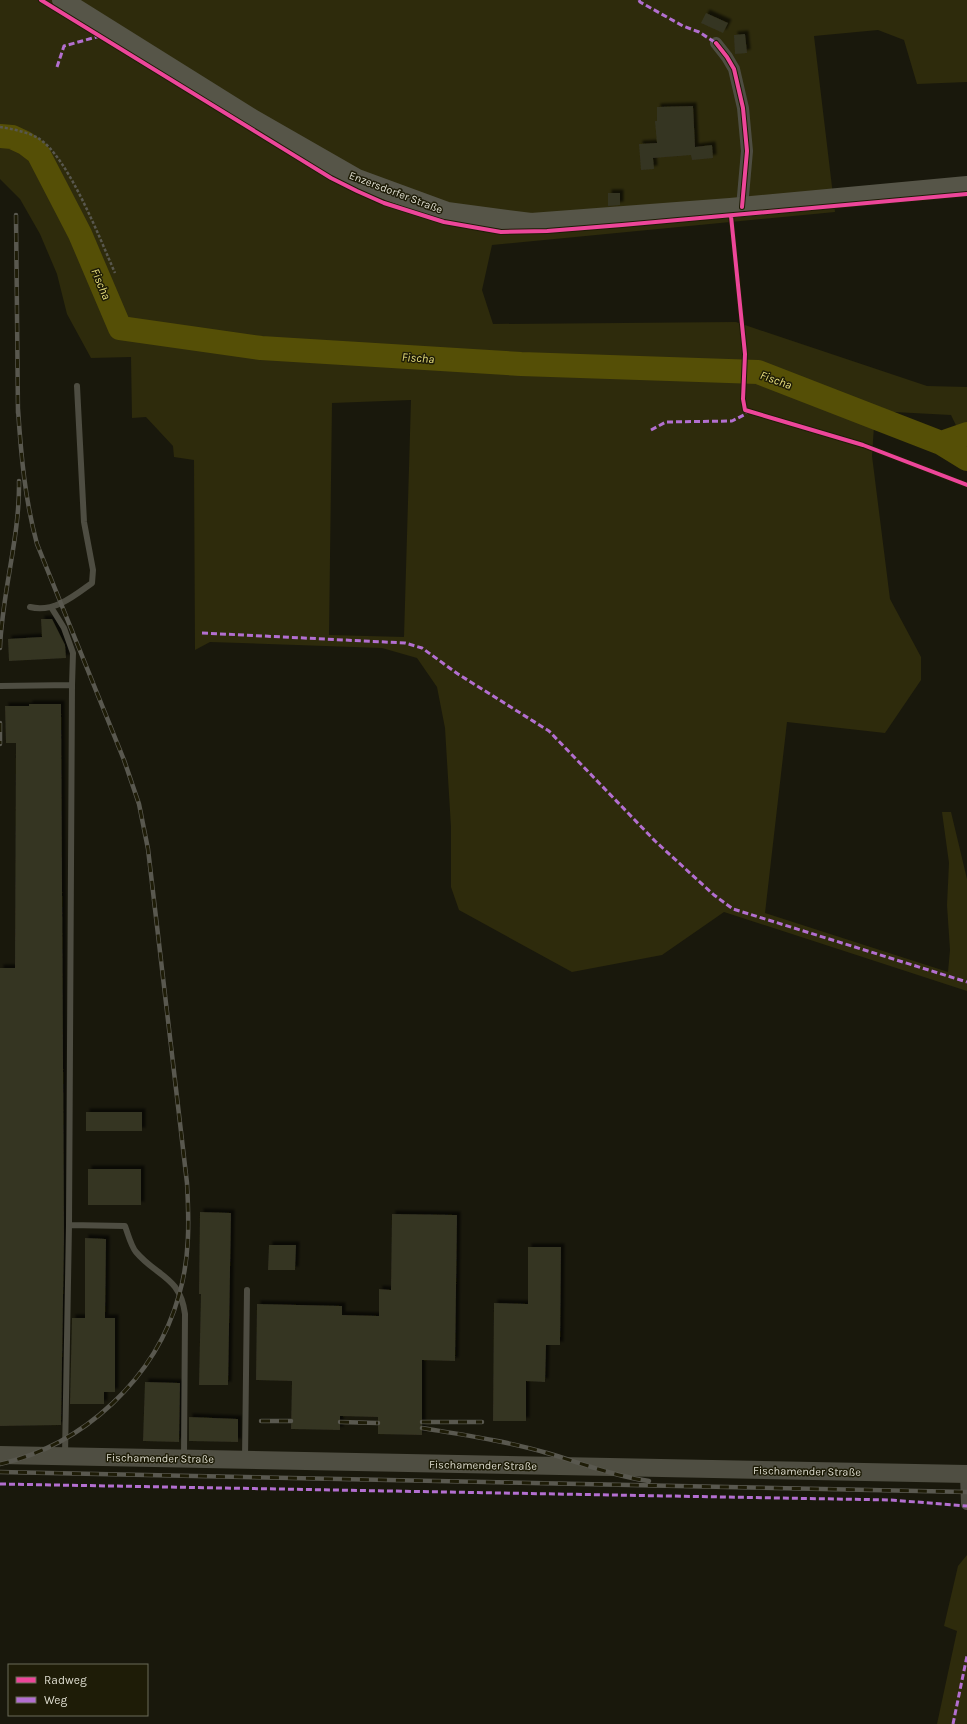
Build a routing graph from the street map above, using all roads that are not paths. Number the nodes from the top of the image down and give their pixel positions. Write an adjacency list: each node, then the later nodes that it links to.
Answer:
1 (62, 0): 4 (main road, Enzersdorfer Straße)
2 (716, 43): 4 (street)
3 (967, 186): 4 (main road)
4 (736, 208)
5 (77, 386): 7 (lane)
6 (30, 607): 7 (lane)
7 (51, 607): 8 (lane)
8 (72, 685): 9 (lane); 10 (lane)
9 (0, 686)
10 (70, 1225): 13 (lane); 14 (lane)
11 (247, 1290): 15 (lane)
12 (0, 1455): 13 (main road, Fischamender Straße)
13 (65, 1456): 14 (main road, Fischamender Straße)
14 (184, 1459): 15 (main road, Fischamender Straße)
15 (245, 1460): 16 (main road, Fischamender Straße)
16 (967, 1474): 17 (street)
17 (967, 1504)

